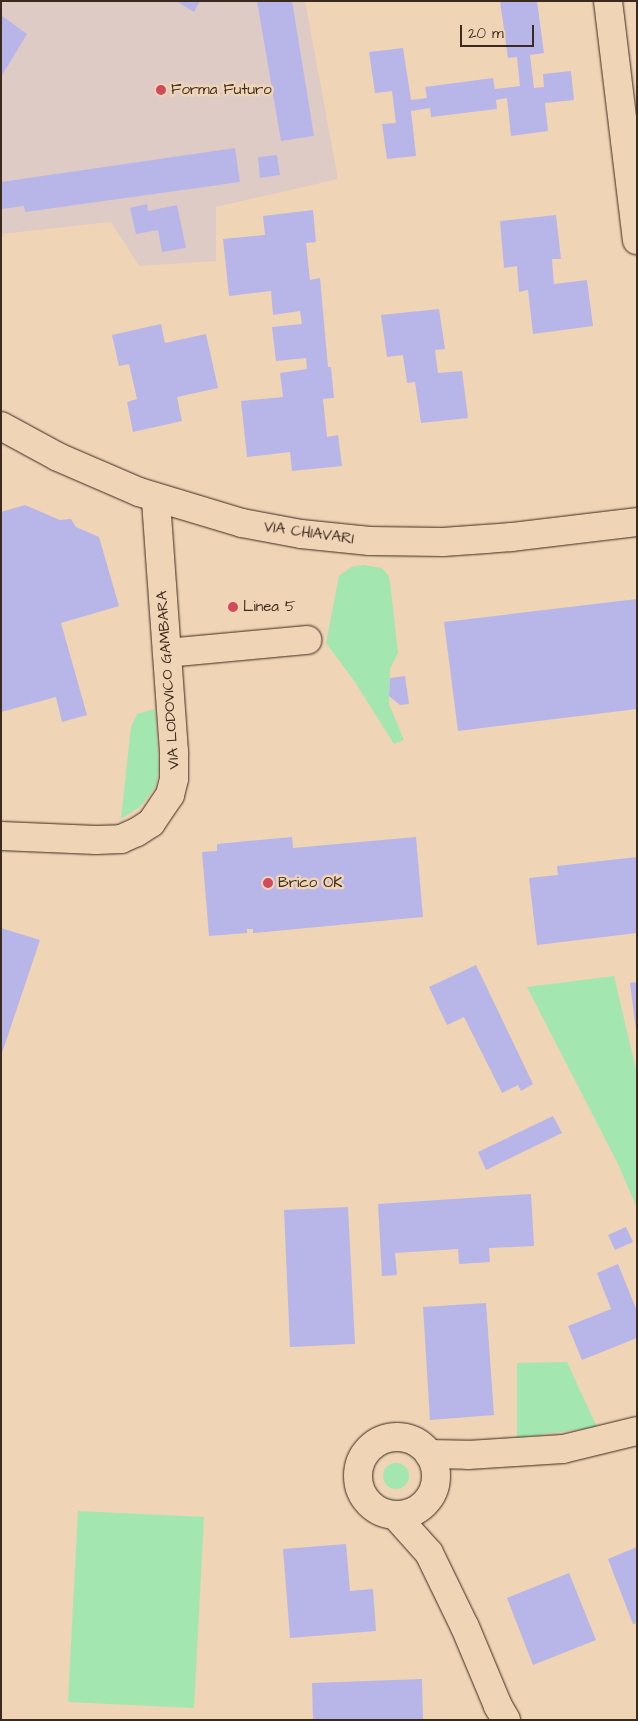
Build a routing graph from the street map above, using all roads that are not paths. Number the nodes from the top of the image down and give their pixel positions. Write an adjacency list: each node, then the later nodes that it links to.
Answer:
1 (608, 1): 2 (street)
2 (637, 240)
3 (1, 426): 4 (street, VIA CHIAVARI)
4 (156, 498): 5 (street, VIA CHIAVARI); 7 (street, VIA LODOVICO GAMBARA)
5 (637, 522)
6 (307, 640): 7 (street)
7 (167, 653): 8 (street, VIA LODOVICO GAMBARA)
8 (1, 836)
9 (637, 1431): 10 (street)
10 (429, 1454): 11 (street); 12 (street)
11 (424, 1505): 12 (street); 13 (street)
12 (395, 1516): 13 (street)
13 (427, 1550): 14 (street)
14 (501, 1715)

